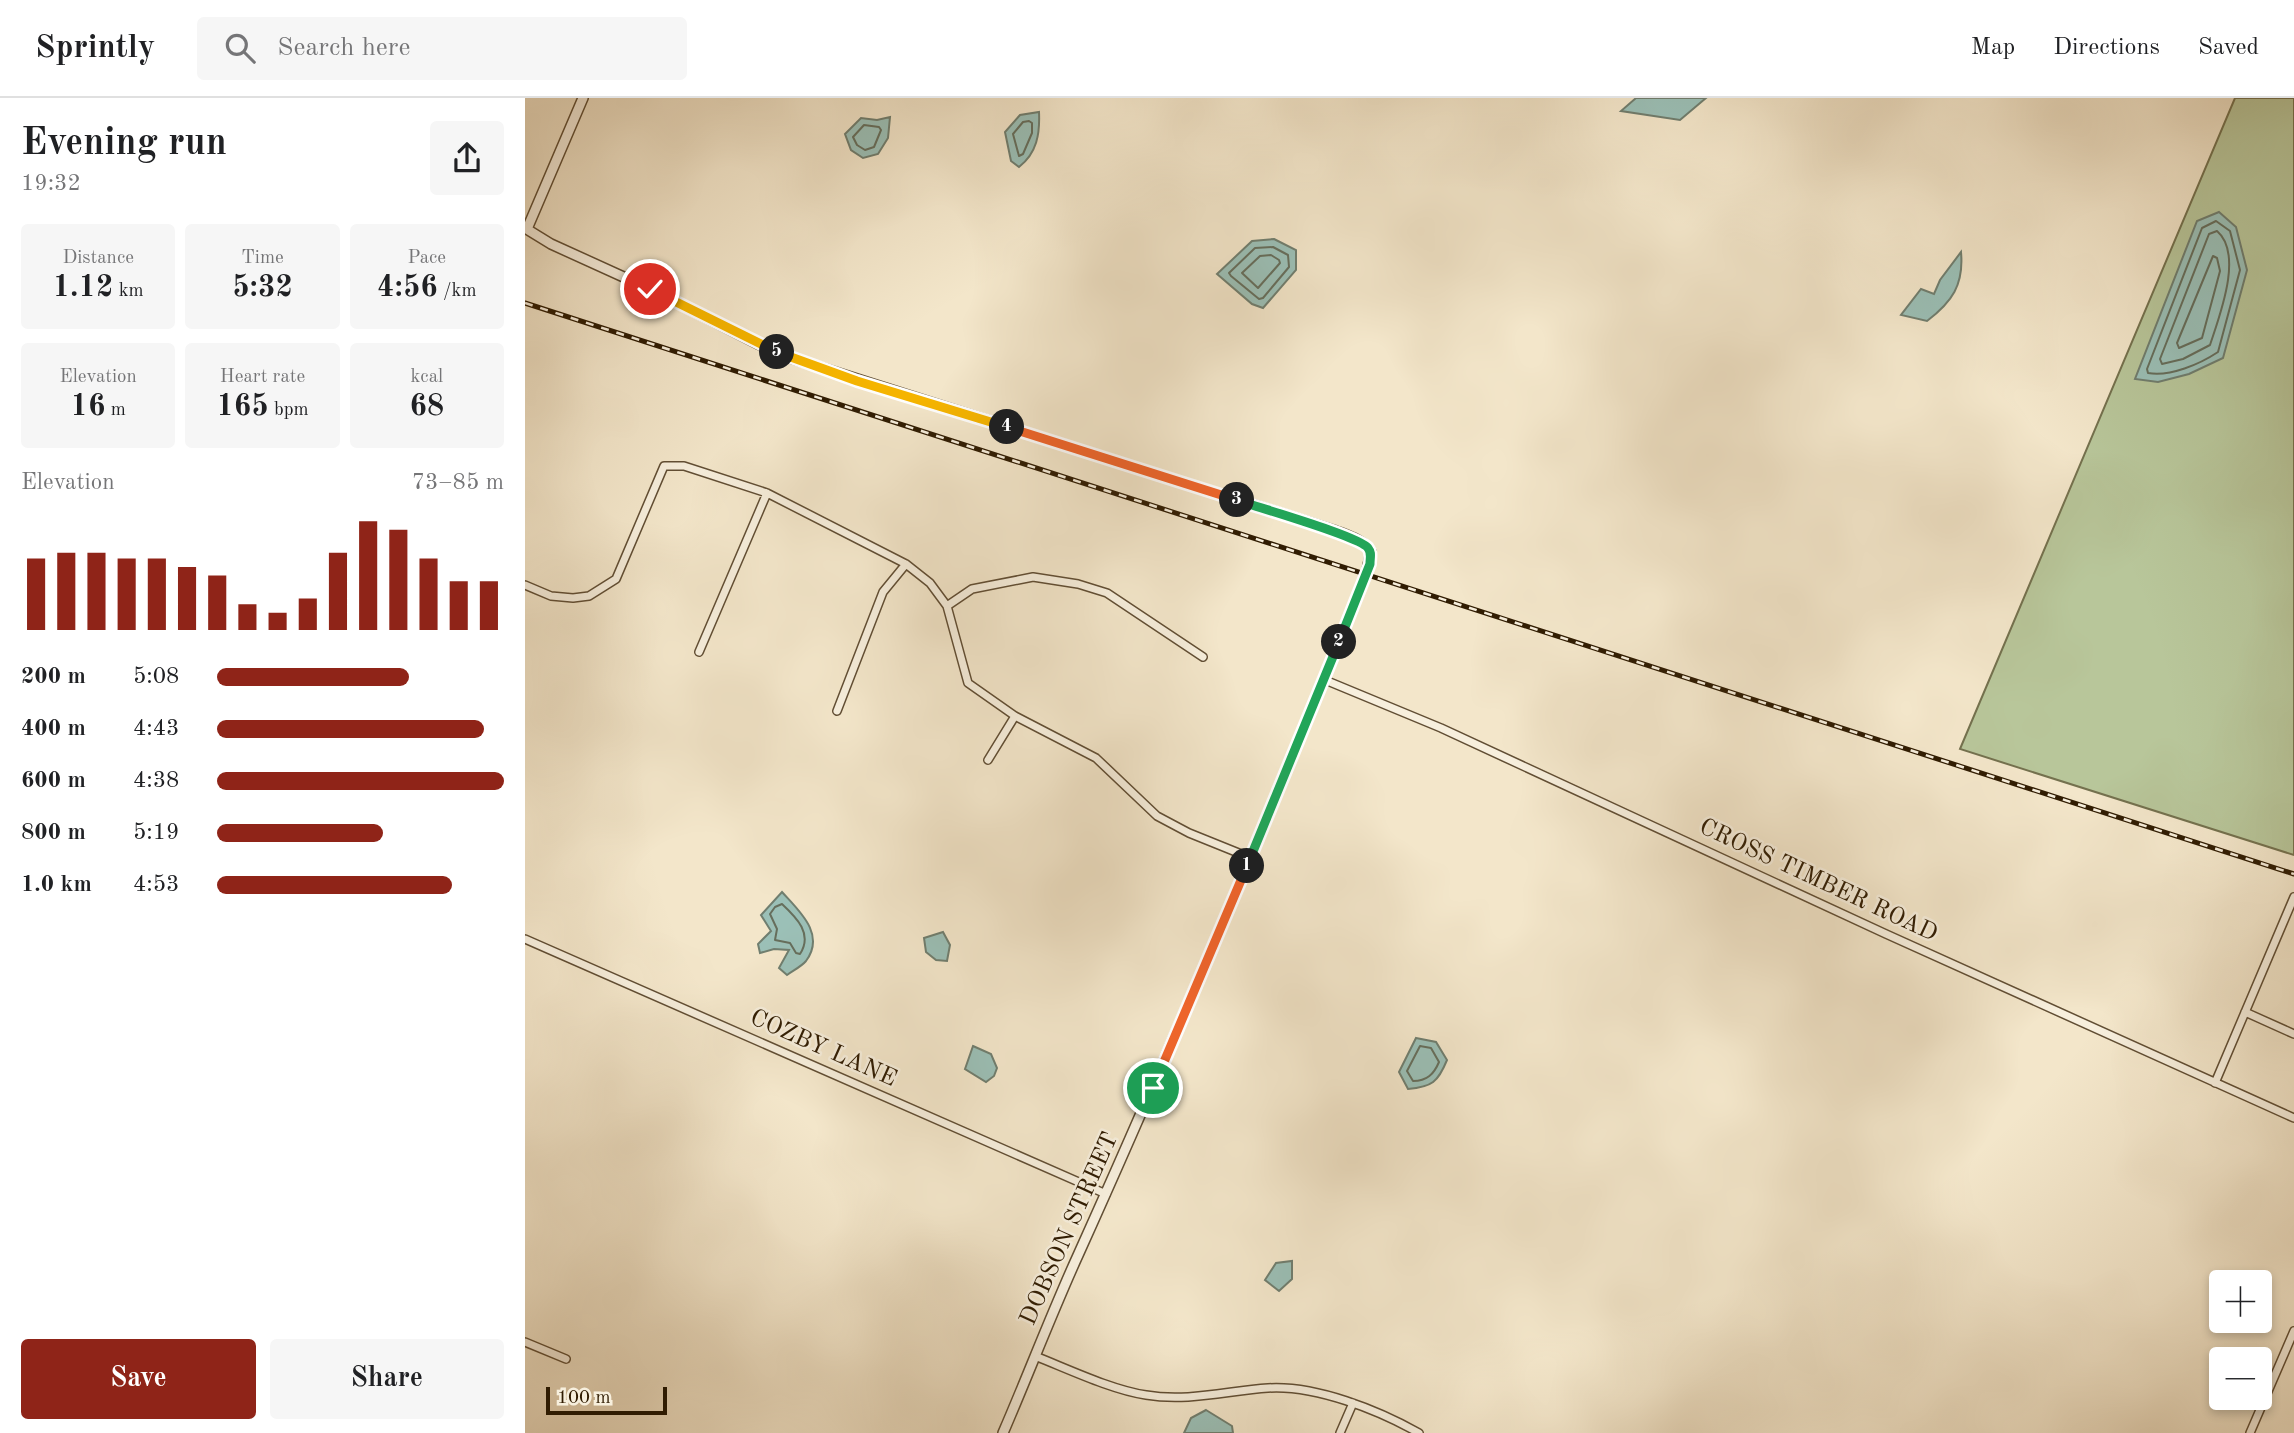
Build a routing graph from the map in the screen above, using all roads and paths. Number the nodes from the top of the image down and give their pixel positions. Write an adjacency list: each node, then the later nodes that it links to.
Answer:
1 (583, 98): 2 (street)
2 (526, 229): 9 (street, DOBSON STREET)
3 (767, 493): 4 (street); 5 (street); 7 (street)
4 (906, 564): 6 (street); 10 (street)
5 (525, 585)
6 (947, 606): 8 (street); 11 (street)
7 (699, 652)
8 (1203, 657)
9 (1325, 680): 13 (street, DOBSON STREET); 18 (street, CROSS TIMBER ROAD)
10 (837, 711)
11 (1015, 716): 12 (street); 13 (street)
12 (988, 760)
13 (1251, 858): 20 (street, DOBSON STREET)
14 (2294, 897): 16 (street)
15 (525, 939): 20 (street, COZBY LANE)
16 (2245, 1012): 17 (street); 18 (street)
17 (2294, 1034)
18 (2215, 1083): 19 (street, CROSS TIMBER ROAD)
19 (2294, 1118)
20 (1107, 1194): 23 (street, DOBSON STREET)
21 (2294, 1331): 29 (street)
22 (525, 1342): 24 (street)
23 (1035, 1356): 25 (street); 26 (street, DOBSON STREET)
24 (566, 1359)
25 (1353, 1403): 27 (street); 28 (street)
26 (1003, 1433)
27 (1340, 1433)
28 (1419, 1433)
29 (2251, 1433)

